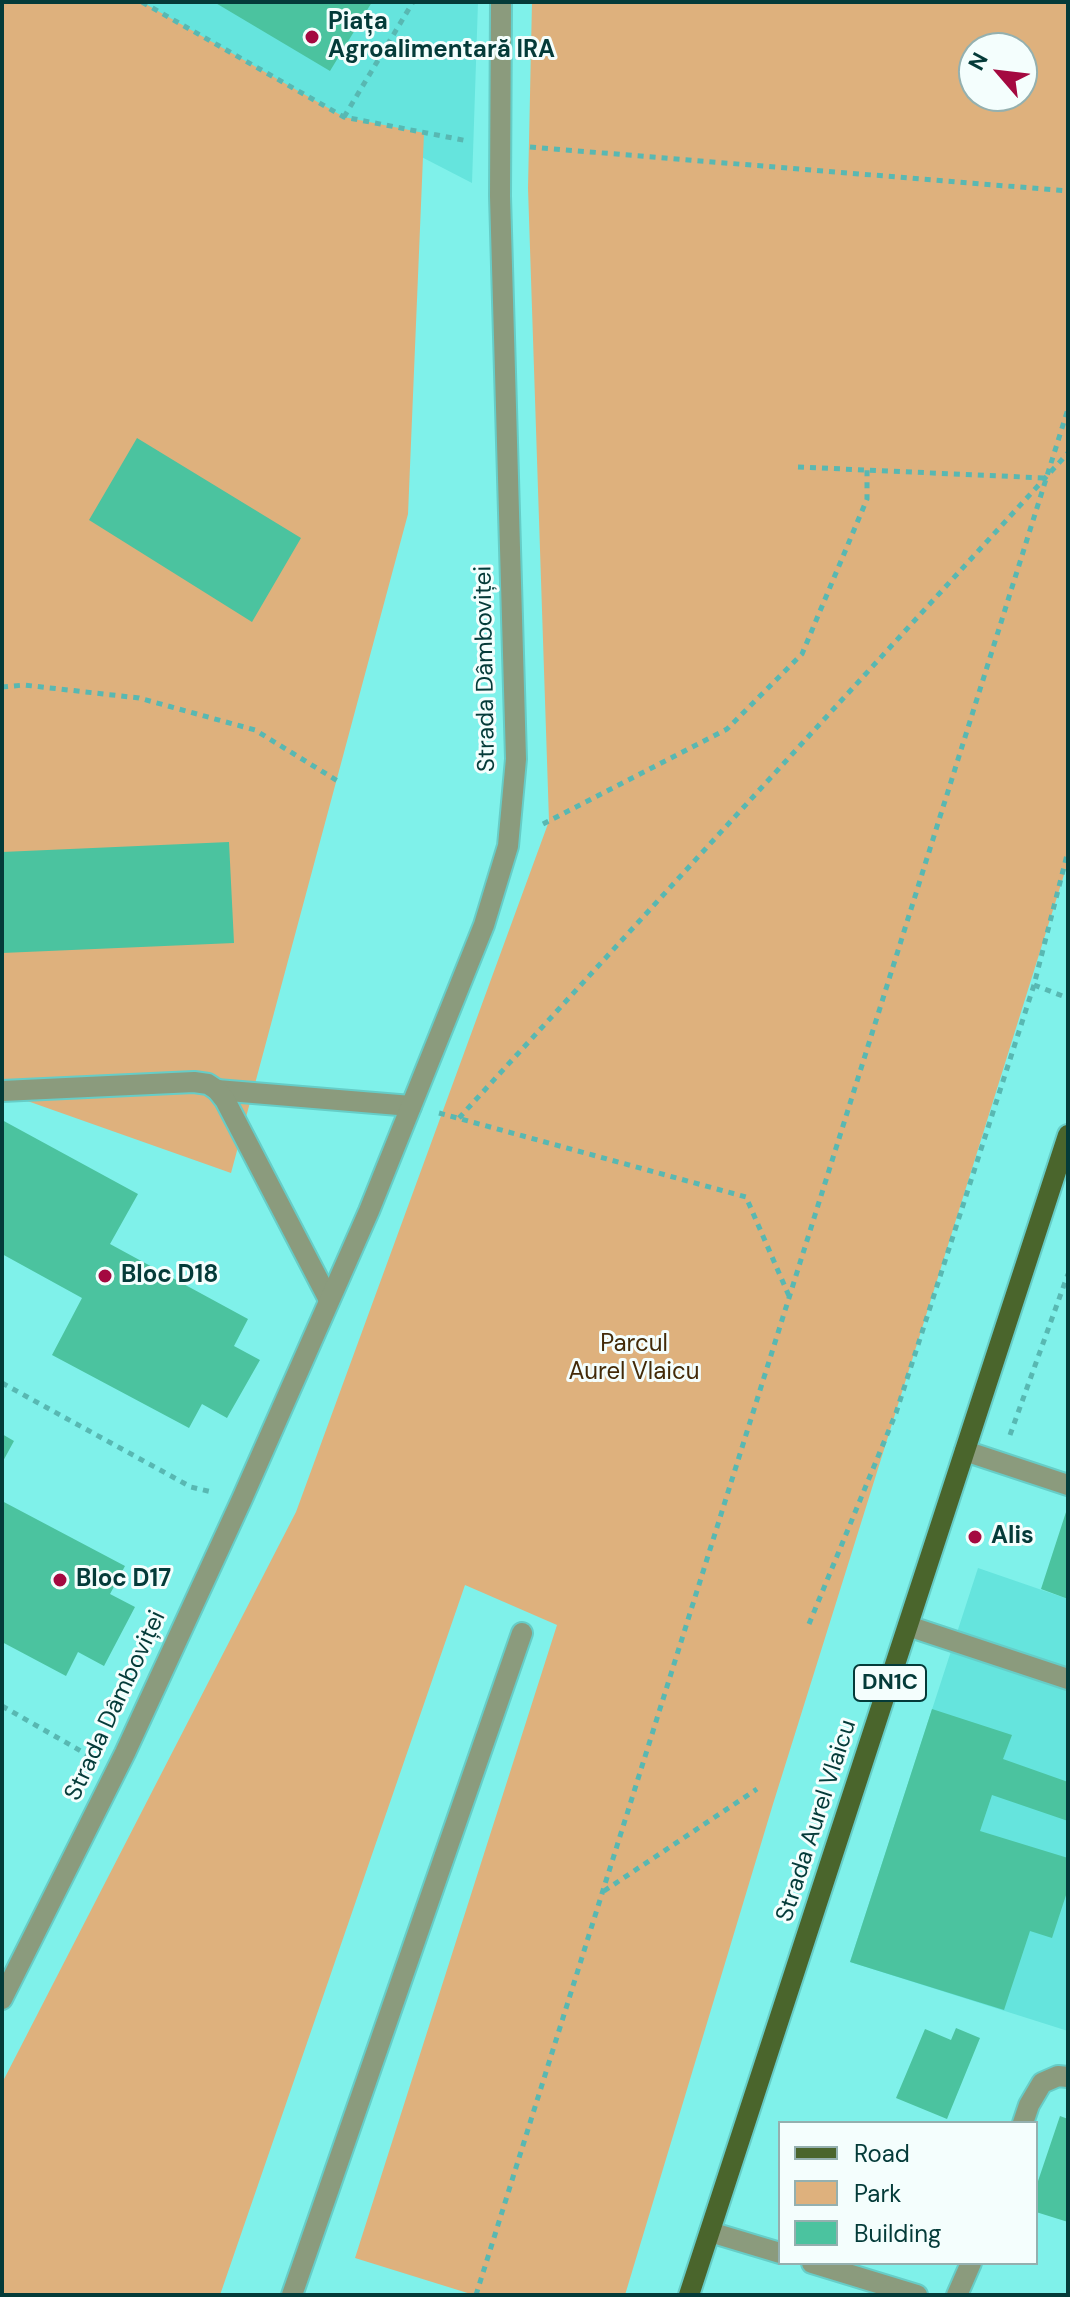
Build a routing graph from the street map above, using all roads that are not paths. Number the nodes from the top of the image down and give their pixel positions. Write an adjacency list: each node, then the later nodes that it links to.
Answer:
1 (501, 2): 4 (street, Strada Dâmboviței)
2 (217, 1090): 3 (street); 4 (street); 6 (street)
3 (2, 1091)
4 (411, 1106): 6 (street, Strada Dâmboviței)
5 (1068, 1135): 7 (main road, Strada Aurel Vlaicu / DN1C)
6 (329, 1300): 12 (street, Strada Dâmboviței)
7 (965, 1451): 8 (street); 9 (main road, Strada Aurel Vlaicu / DN1C)
8 (1068, 1485)
9 (908, 1626): 11 (street); 15 (main road, Strada Aurel Vlaicu / DN1C)
10 (522, 1633): 19 (street)
11 (1068, 1679)
12 (2, 1999)
13 (1068, 2077): 14 (street)
14 (1024, 2121)
15 (710, 2232): 16 (street); 20 (main road, Strada Aurel Vlaicu / DN1C)
16 (778, 2252)
17 (819, 2265): 21 (street)
18 (970, 2265): 22 (street)
19 (292, 2295)
20 (689, 2295)
21 (917, 2295)
22 (957, 2295)

